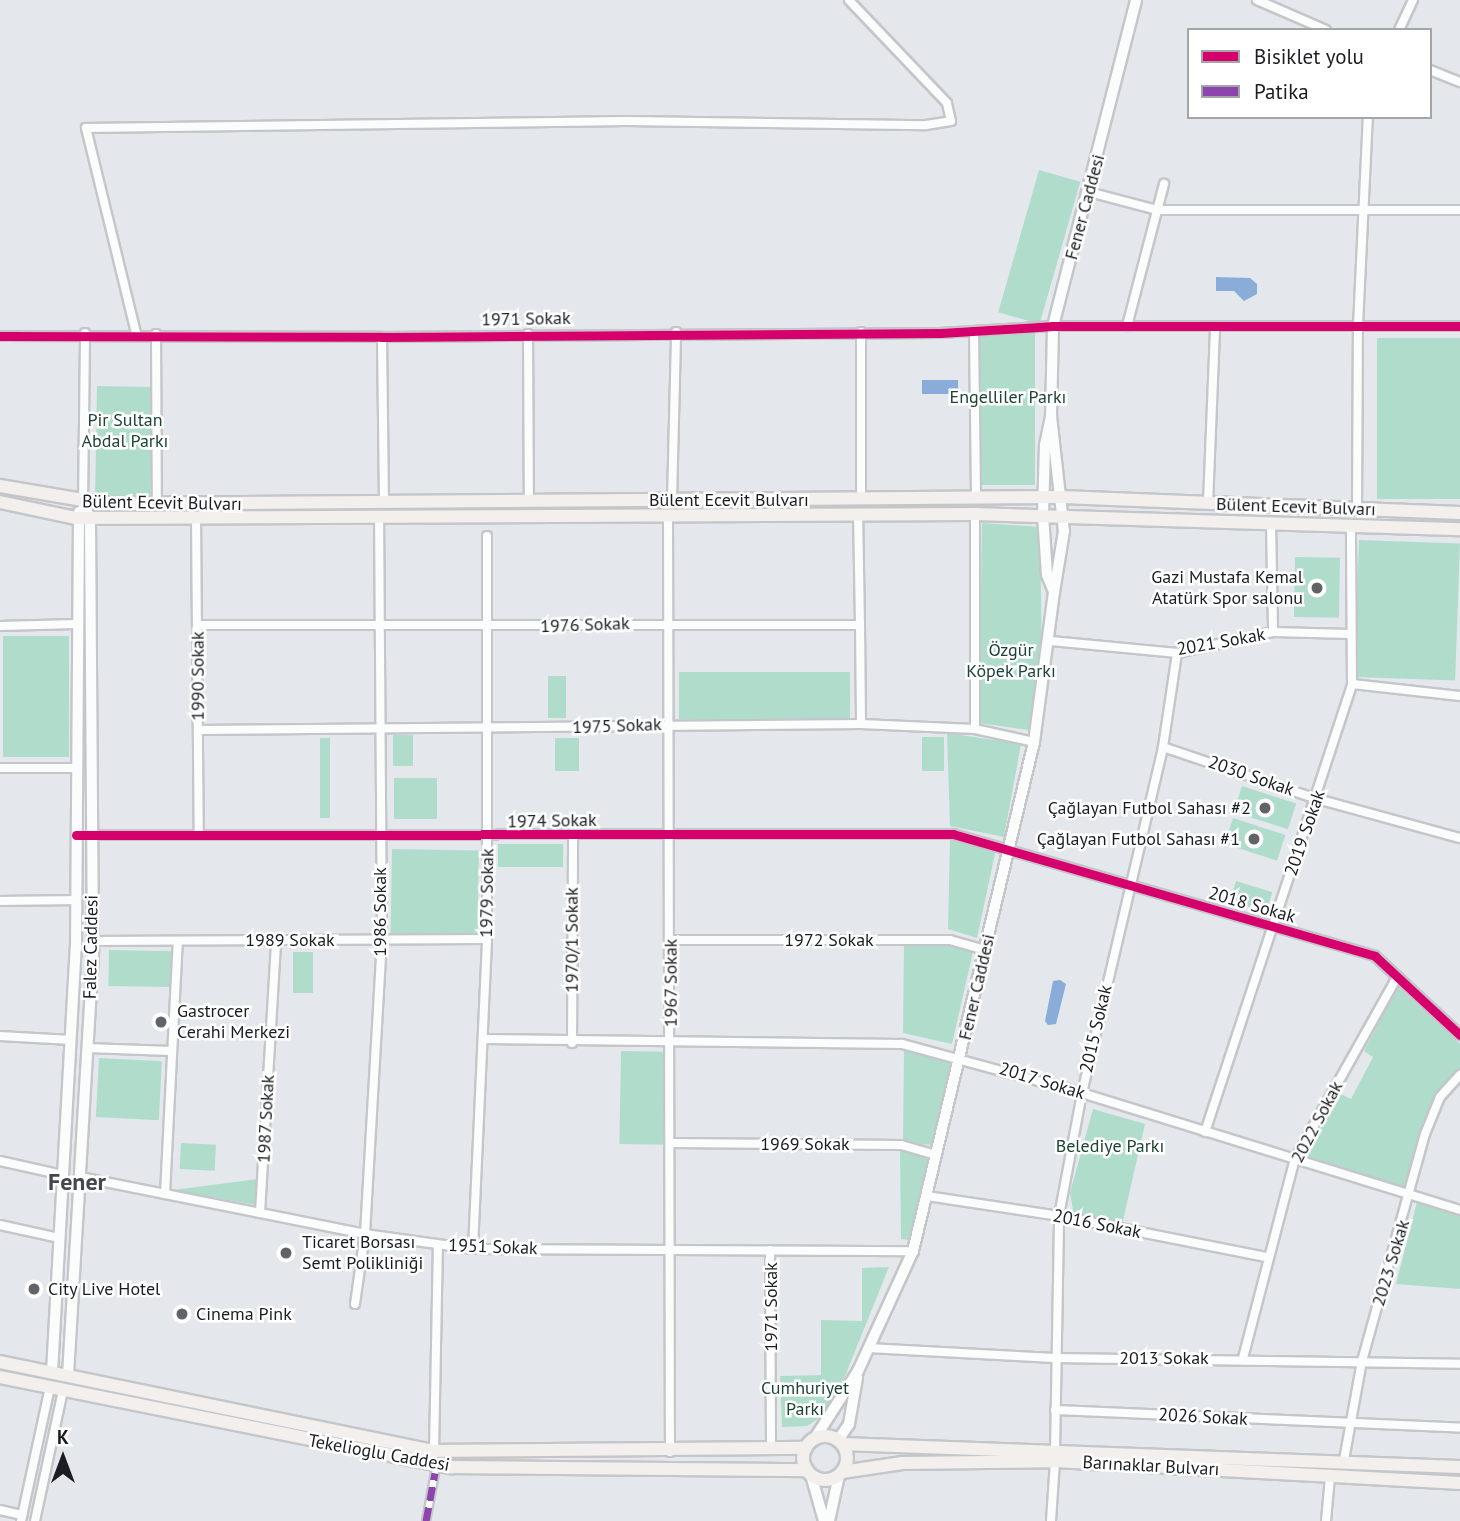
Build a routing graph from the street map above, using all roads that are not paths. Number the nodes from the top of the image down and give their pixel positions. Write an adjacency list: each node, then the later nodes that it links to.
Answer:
1 (849, 0): 24 (street)
2 (1136, 0): 11 (street, Fener Caddesi)
3 (1257, 0): 5 (street)
4 (1413, 0): 6 (street)
5 (1321, 28)
6 (1400, 28)
7 (1432, 72): 8 (street)
8 (1460, 82)
9 (1368, 119): 12 (street)
10 (1164, 184): 13 (street)
11 (1089, 192): 13 (street); 15 (street, Fener Caddesi)
12 (1361, 209): 13 (street); 14 (street); 17 (street)
13 (1157, 210): 16 (street)
14 (1460, 210)
15 (1053, 326): 16 (street, 1971 Sokak); 20 (street, 1971 Sokak); 29 (street, Fener Caddesi)
16 (1127, 326): 19 (street, 1971 Sokak)
17 (1357, 326): 18 (street, 1971 Sokak); 19 (street, 1971 Sokak); 42 (street)
18 (1460, 326)
19 (1215, 327): 39 (street)
20 (974, 331): 22 (street, 1971 Sokak); 33 (street)
21 (676, 332): 22 (street, 1971 Sokak); 26 (street, 1971 Sokak); 41 (street, 1967 Sokak)
22 (861, 332): 34 (street)
23 (85, 333): 24 (street, 1971 Sokak); 27 (street, 1971 Sokak); 37 (street)
24 (136, 333): 25 (street, 1971 Sokak)
25 (156, 334): 28 (street, 1971 Sokak); 40 (street)
26 (528, 334): 28 (street, 1971 Sokak); 36 (street)
27 (0, 336)
28 (382, 337): 38 (street)
29 (1051, 416): 31 (street, Fener Caddesi); 32 (street, Fener Caddesi)
30 (0, 486): 37 (main road, Bülent Ecevit Bulvarı)
31 (1043, 497): 32 (main road, Bülent Ecevit Bulvarı); 33 (main road, Bülent Ecevit Bulvarı); 46 (street, Fener Caddesi)
32 (1062, 497): 39 (main road, Bülent Ecevit Bulvarı); 47 (street, Fener Caddesi)
33 (976, 498): 34 (main road, Bülent Ecevit Bulvarı)
34 (861, 499): 41 (main road, Bülent Ecevit Bulvarı)
35 (0, 502): 48 (main road, Bülent Ecevit Bulvarı)
36 (529, 502): 38 (main road, Bülent Ecevit Bulvarı); 41 (main road, Bülent Ecevit Bulvarı)
37 (83, 503): 40 (main road, Bülent Ecevit Bulvarı); 48 (street); 49 (street)
38 (384, 503): 40 (main road, Bülent Ecevit Bulvarı)
39 (1208, 503): 42 (main road, Bülent Ecevit Bulvarı)
40 (156, 505)
41 (670, 508): 43 (main road, Bülent Ecevit Bulvarı); 51 (main road, Bülent Ecevit Bulvarı); 57 (street, 1967 Sokak)
42 (1357, 510): 44 (main road, Bülent Ecevit Bulvarı)
43 (858, 513): 45 (main road, Bülent Ecevit Bulvarı); 60 (street)
44 (1460, 513)
45 (975, 514): 46 (main road, Bülent Ecevit Bulvarı); 74 (street)
46 (1043, 514): 47 (main road, Bülent Ecevit Bulvarı); 56 (street, Fener Caddesi)
47 (1062, 514): 52 (main road, Bülent Ecevit Bulvarı); 56 (street, Fener Caddesi)
48 (76, 517): 49 (main road, Bülent Ecevit Bulvarı); 58 (street, Falez Caddesi)
49 (90, 517): 50 (main road, Bülent Ecevit Bulvarı); 83 (street, Falez Caddesi)
50 (196, 518): 51 (main road, Bülent Ecevit Bulvarı); 59 (street, 1990 Sokak)
51 (379, 518): 62 (street, 1986 Sokak)
52 (1271, 523): 53 (main road, Bülent Ecevit Bulvarı); 64 (street)
53 (1351, 526): 54 (main road, Bülent Ecevit Bulvarı); 65 (street, 2019 Sokak)
54 (1460, 529)
55 (487, 536): 63 (street, 1979 Sokak)
56 (1054, 592): 66 (street, Fener Caddesi)
57 (669, 622): 60 (street, 1976 Sokak); 63 (street, 1976 Sokak); 70 (street, 1967 Sokak)
58 (76, 624): 61 (street); 79 (street, Falez Caddesi)
59 (198, 625): 62 (street, 1976 Sokak); 75 (street, 1990 Sokak)
60 (860, 625): 71 (street)
61 (0, 626)
62 (378, 626): 63 (street, 1976 Sokak); 72 (street, 1986 Sokak)
63 (489, 626): 73 (street, 1979 Sokak)
64 (1273, 632): 65 (street, 2021 Sokak); 67 (street, 2021 Sokak)
65 (1350, 634): 68 (street, 2019 Sokak)
66 (1051, 641): 67 (street, 2021 Sokak); 76 (street, Fener Caddesi)
67 (1177, 653): 77 (street, 2015 Sokak)
68 (1352, 684): 69 (street); 80 (street, 2019 Sokak)
69 (1460, 696)
70 (669, 724): 71 (street, 1975 Sokak); 73 (street, 1975 Sokak); 84 (street, 1967 Sokak)
71 (860, 724): 74 (street, 1975 Sokak)
72 (379, 728): 73 (street, 1975 Sokak); 75 (street, 1975 Sokak); 85 (street, 1986 Sokak)
73 (488, 728): 87 (street, 1979 Sokak)
74 (975, 729): 76 (street, 1975 Sokak)
75 (199, 730): 81 (street, 1990 Sokak)
76 (1034, 742): 89 (street, Fener Caddesi)
77 (1163, 747): 80 (street, 2030 Sokak); 90 (street, 2015 Sokak)
78 (0, 768): 79 (street)
79 (76, 768): 82 (street, Falez Caddesi)
80 (1317, 799): 88 (street, 2030 Sokak); 93 (street, 2019 Sokak)
81 (199, 834): 83 (street, 1974 Sokak); 85 (street, 1974 Sokak)
82 (76, 835): 83 (street); 91 (street, Falez Caddesi)
83 (92, 835): 99 (street, Falez Caddesi)
84 (670, 835): 86 (street, 1974 Sokak); 89 (street, 1974 Sokak); 98 (street, 1967 Sokak)
85 (380, 836): 87 (street, 1974 Sokak); 97 (street, 1986 Sokak)
86 (573, 836): 87 (street, 1974 Sokak); 107 (street, 1970/1 Sokak)
87 (488, 837): 94 (street, 1979 Sokak)
88 (1460, 838)
89 (1009, 852): 90 (street, 2018 Sokak); 100 (street, Fener Caddesi)
90 (1129, 885): 93 (street, 2018 Sokak); 112 (street, 2015 Sokak)
91 (76, 900): 92 (street); 105 (street, Falez Caddesi)
92 (0, 901)
93 (1273, 928): 101 (street, 2018 Sokak); 113 (street, 2019 Sokak)
94 (487, 939): 97 (street, 1989 Sokak); 104 (street, 1979 Sokak)
95 (178, 940): 96 (street, 1989 Sokak); 99 (street, 1989 Sokak); 109 (street)
96 (276, 940): 97 (street, 1989 Sokak); 124 (street, 1987 Sokak)
97 (382, 940): 127 (street, 1986 Sokak)
98 (671, 940): 100 (street, 1972 Sokak); 106 (street, 1967 Sokak)
99 (93, 941): 108 (street, Falez Caddesi)
100 (986, 950): 110 (street, Fener Caddesi)
101 (1397, 978): 102 (street, 2018 Sokak); 116 (street, 2022 Sokak)
102 (1460, 1035)
103 (0, 1036): 105 (street)
104 (484, 1039): 107 (street, 2017 Sokak); 130 (street, 1979 Sokak)
105 (71, 1040): 118 (street, Falez Caddesi)
106 (671, 1042): 107 (street, 2017 Sokak); 110 (street, 2017 Sokak); 114 (street, 1967 Sokak)
107 (572, 1043)
108 (87, 1048): 109 (street); 119 (street, Falez Caddesi)
109 (172, 1051): 120 (street)
110 (961, 1057): 112 (street, 2017 Sokak); 115 (street, Fener Caddesi)
111 (1460, 1075): 121 (street, 2023 Sokak)
112 (1082, 1093): 113 (street, 2017 Sokak); 125 (street, 2015 Sokak)
113 (1205, 1132): 116 (street, 2017 Sokak)
114 (672, 1143): 115 (street, 1969 Sokak); 131 (street, 1967 Sokak)
115 (937, 1155): 122 (street, Fener Caddesi)
116 (1296, 1158): 121 (street, 2017 Sokak); 134 (street, 2022 Sokak)
117 (0, 1161): 118 (street)
118 (63, 1175): 119 (street); 128 (street, Falez Caddesi)
119 (80, 1177): 120 (street, 1951 Sokak); 144 (street, Falez Caddesi)
120 (165, 1194): 124 (street, 1951 Sokak)
121 (1412, 1195): 123 (street, 2017 Sokak); 139 (street, 2023 Sokak)
122 (927, 1196): 125 (street, 2016 Sokak); 133 (street, Fener Caddesi)
123 (1460, 1210)
124 (260, 1213): 127 (street, 1951 Sokak)
125 (1059, 1216): 134 (street, 2016 Sokak); 137 (street, 2015 Sokak)
126 (0, 1226): 128 (street)
127 (365, 1234): 129 (street, 1951 Sokak); 135 (street, 1986 Sokak)
128 (60, 1238): 143 (street, Falez Caddesi)
129 (438, 1245): 130 (street, 1951 Sokak); 153 (street)
130 (473, 1249): 131 (street, 1951 Sokak)
131 (672, 1250): 132 (street, 1951 Sokak); 154 (street, 1967 Sokak)
132 (770, 1250): 133 (street, 1951 Sokak); 152 (street, 1971 Sokak)
133 (914, 1251): 136 (street, Fener Caddesi)
134 (1266, 1257): 138 (street, 2022 Sokak)
135 (355, 1304)
136 (868, 1348): 137 (street, 2013 Sokak); 142 (street, Fener Caddesi)
137 (1054, 1358): 138 (street, 2013 Sokak); 147 (street, 2015 Sokak)
138 (1242, 1358): 139 (street, 2013 Sokak)
139 (1362, 1361): 141 (street, 2013 Sokak); 148 (street, 2023 Sokak)
140 (0, 1362): 143 (main road, Tekelioglu Caddesi)
141 (1460, 1364)
142 (858, 1371): 150 (street); 151 (street)
143 (52, 1372): 144 (main road, Tekelioglu Caddesi)
144 (68, 1375): 153 (main road, Tekelioglu Caddesi)
145 (0, 1377): 146 (main road, Tekelioglu Caddesi)
146 (56, 1389): 159 (main road, Tekelioglu Caddesi); 164 (street); 166 (street)
147 (1055, 1410): 148 (street, 2026 Sokak); 155 (street, 2015 Sokak)
148 (1351, 1424): 149 (street, 2026 Sokak); 156 (street, 2023 Sokak)
149 (1460, 1428)
150 (840, 1442): 151 (main road); 155 (main road, Barınaklar Bulvarı); 160 (main road)
151 (810, 1443): 152 (main road, Tekelioglu Caddesi); 159 (main road)
152 (771, 1448): 154 (main road, Tekelioglu Caddesi)
153 (434, 1451): 154 (main road, Tekelioglu Caddesi)
154 (670, 1452)
155 (1055, 1456): 156 (main road, Barınaklar Bulvarı); 160 (main road, Barınaklar Bulvarı); 161 (main road, Barınaklar Bulvarı); 168 (street, 2015 Sokak)
156 (1344, 1461): 157 (main road, Barınaklar Bulvarı)
157 (1460, 1467)
158 (435, 1473): 167 (street)
159 (809, 1473): 160 (main road); 165 (street)
160 (841, 1473): 165 (street)
161 (1330, 1477): 162 (main road, Barınaklar Bulvarı); 169 (street)
162 (1460, 1483)
163 (0, 1510): 164 (street)
164 (21, 1518)
165 (829, 1519)
166 (35, 1521)
167 (426, 1521)
168 (1051, 1521)
169 (1326, 1521)

